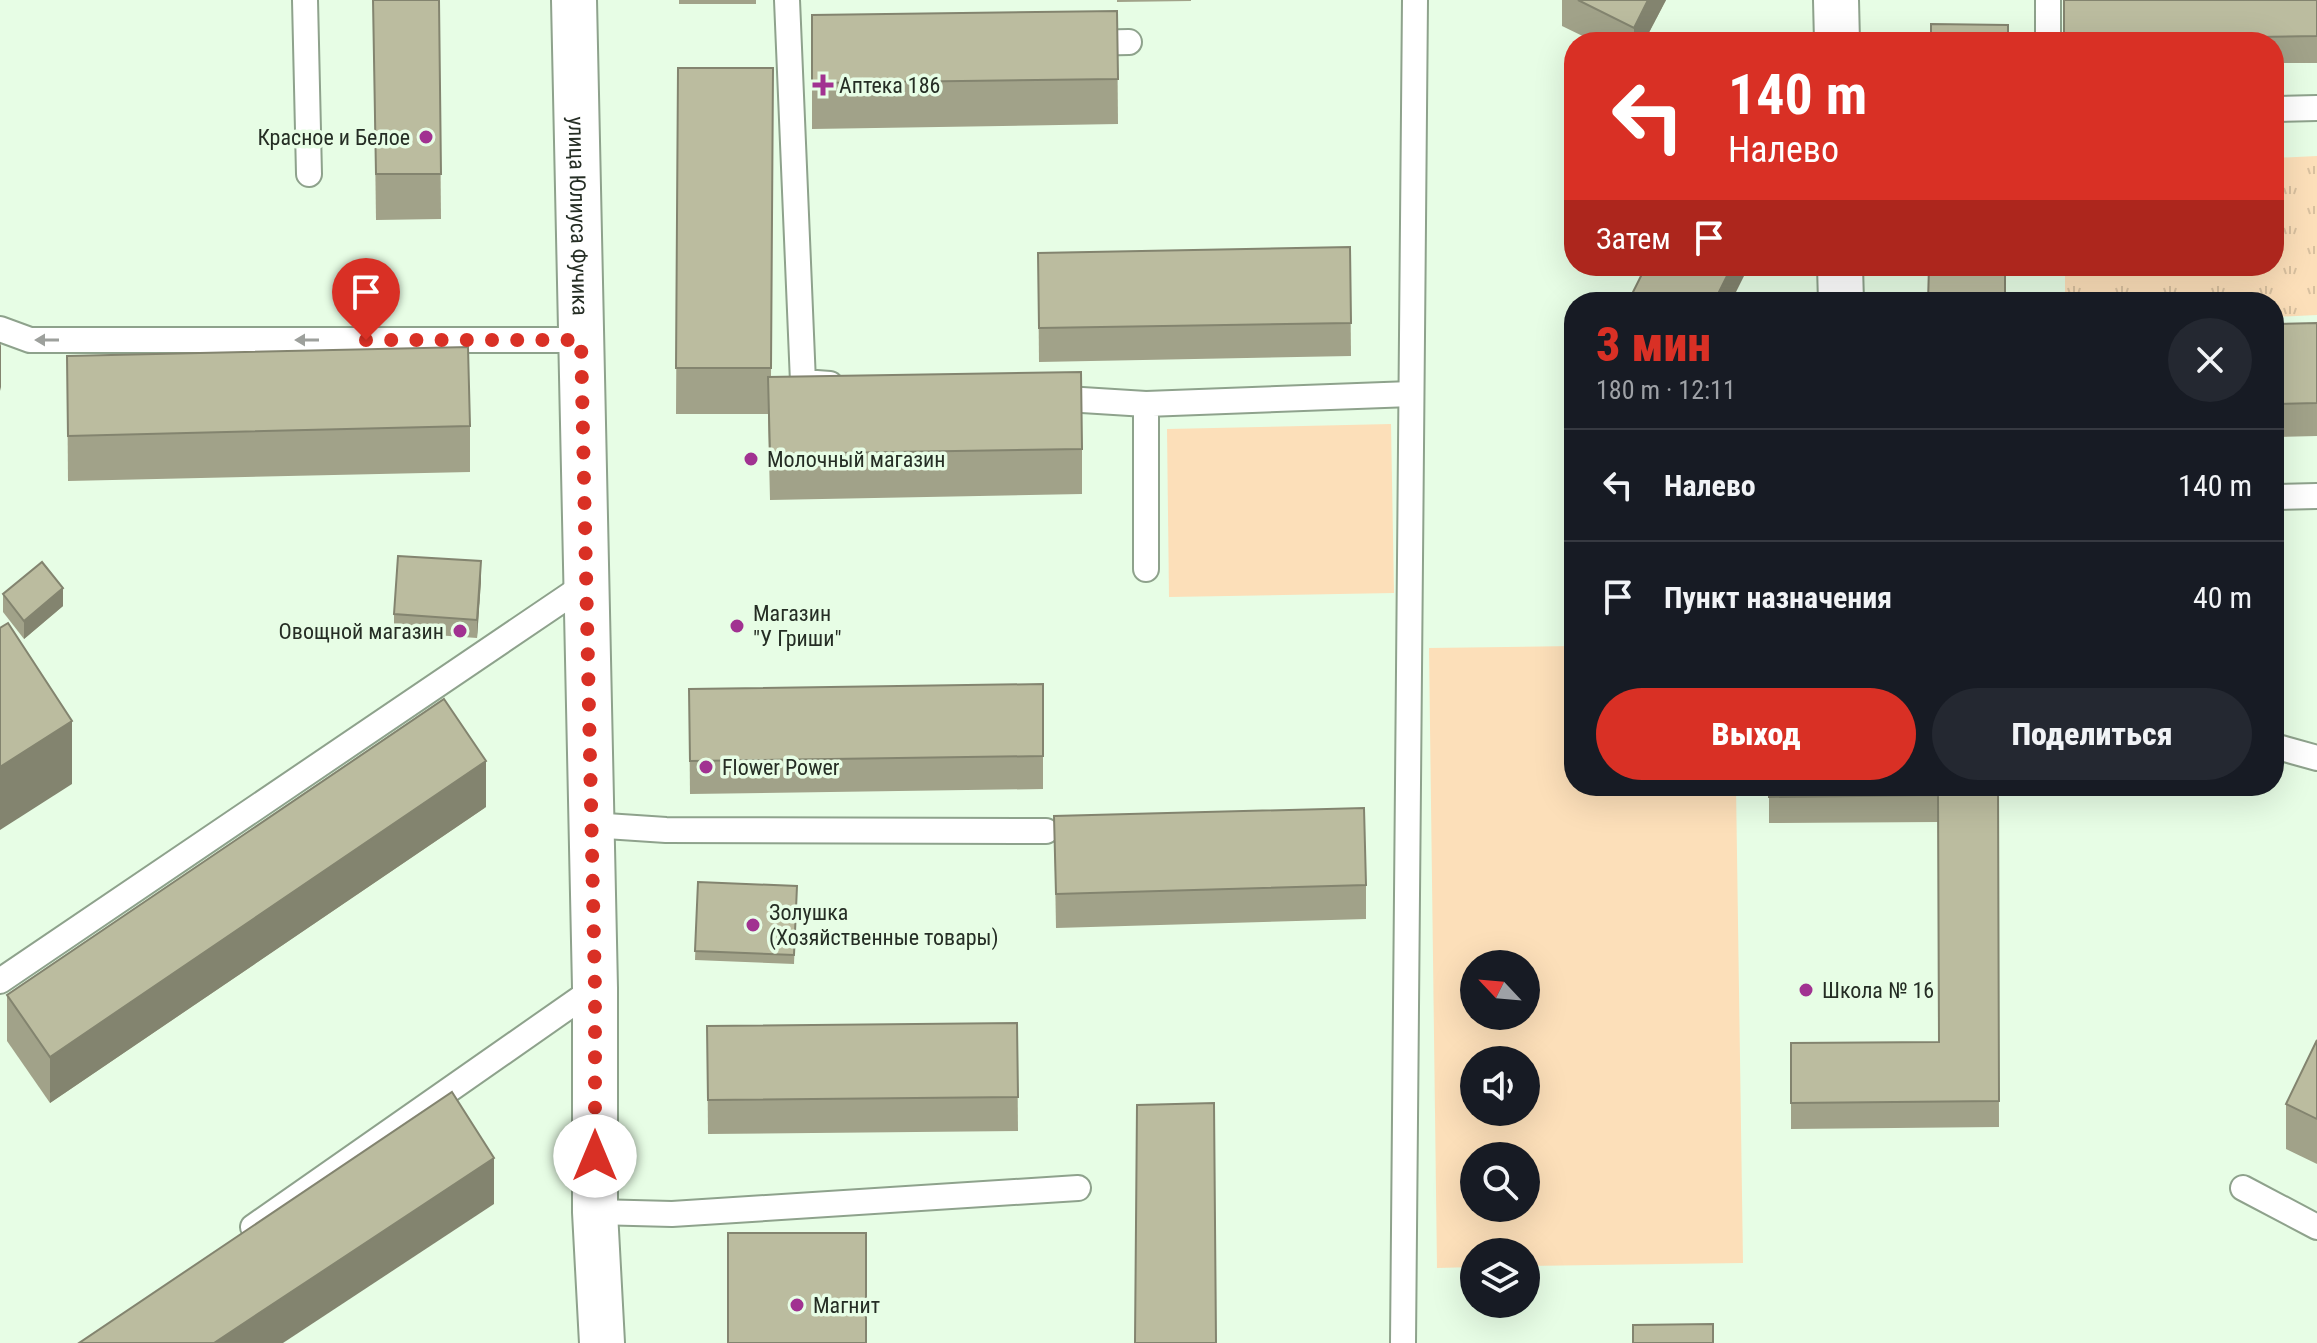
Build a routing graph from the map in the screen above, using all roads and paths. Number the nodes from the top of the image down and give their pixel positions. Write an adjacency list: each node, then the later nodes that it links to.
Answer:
1 (305, 0): 13 (lane)
2 (574, 0): 15 (street, улица Юлиуса Фучика)
3 (787, 0): 16 (lane)
4 (1415, 0): 17 (lane)
5 (1836, 0): 7 (street)
6 (2048, 0): 8 (lane)
7 (1837, 32)
8 (2048, 32)
9 (1129, 42): 10 (lane)
10 (1067, 44)
11 (2317, 108): 12 (lane)
12 (2284, 109)
13 (309, 174)
14 (0, 329): 15 (lane, one-way to 14)
15 (581, 340): 23 (street, улица Юлиуса Фучика)
16 (848, 385)
17 (1411, 394): 19 (lane); 36 (lane)
18 (1030, 397): 19 (lane)
19 (1146, 404): 22 (lane)
20 (2317, 496): 21 (lane)
21 (2284, 497)
22 (1146, 569)
23 (586, 584): 26 (street, улица Юлиуса Фучика); 28 (lane)
24 (2284, 749): 25 (lane)
25 (2317, 758)
26 (591, 825): 27 (lane); 29 (street, улица Юлиуса Фучика)
27 (1046, 831)
28 (0, 981)
29 (595, 988): 32 (street, улица Юлиуса Фучика); 34 (lane)
30 (1078, 1188): 32 (lane)
31 (2243, 1188): 33 (lane)
32 (595, 1212): 35 (street, улица Юлиуса Фучика)
33 (2317, 1227)
34 (230, 1243)
35 (602, 1343)
36 (1403, 1343)

